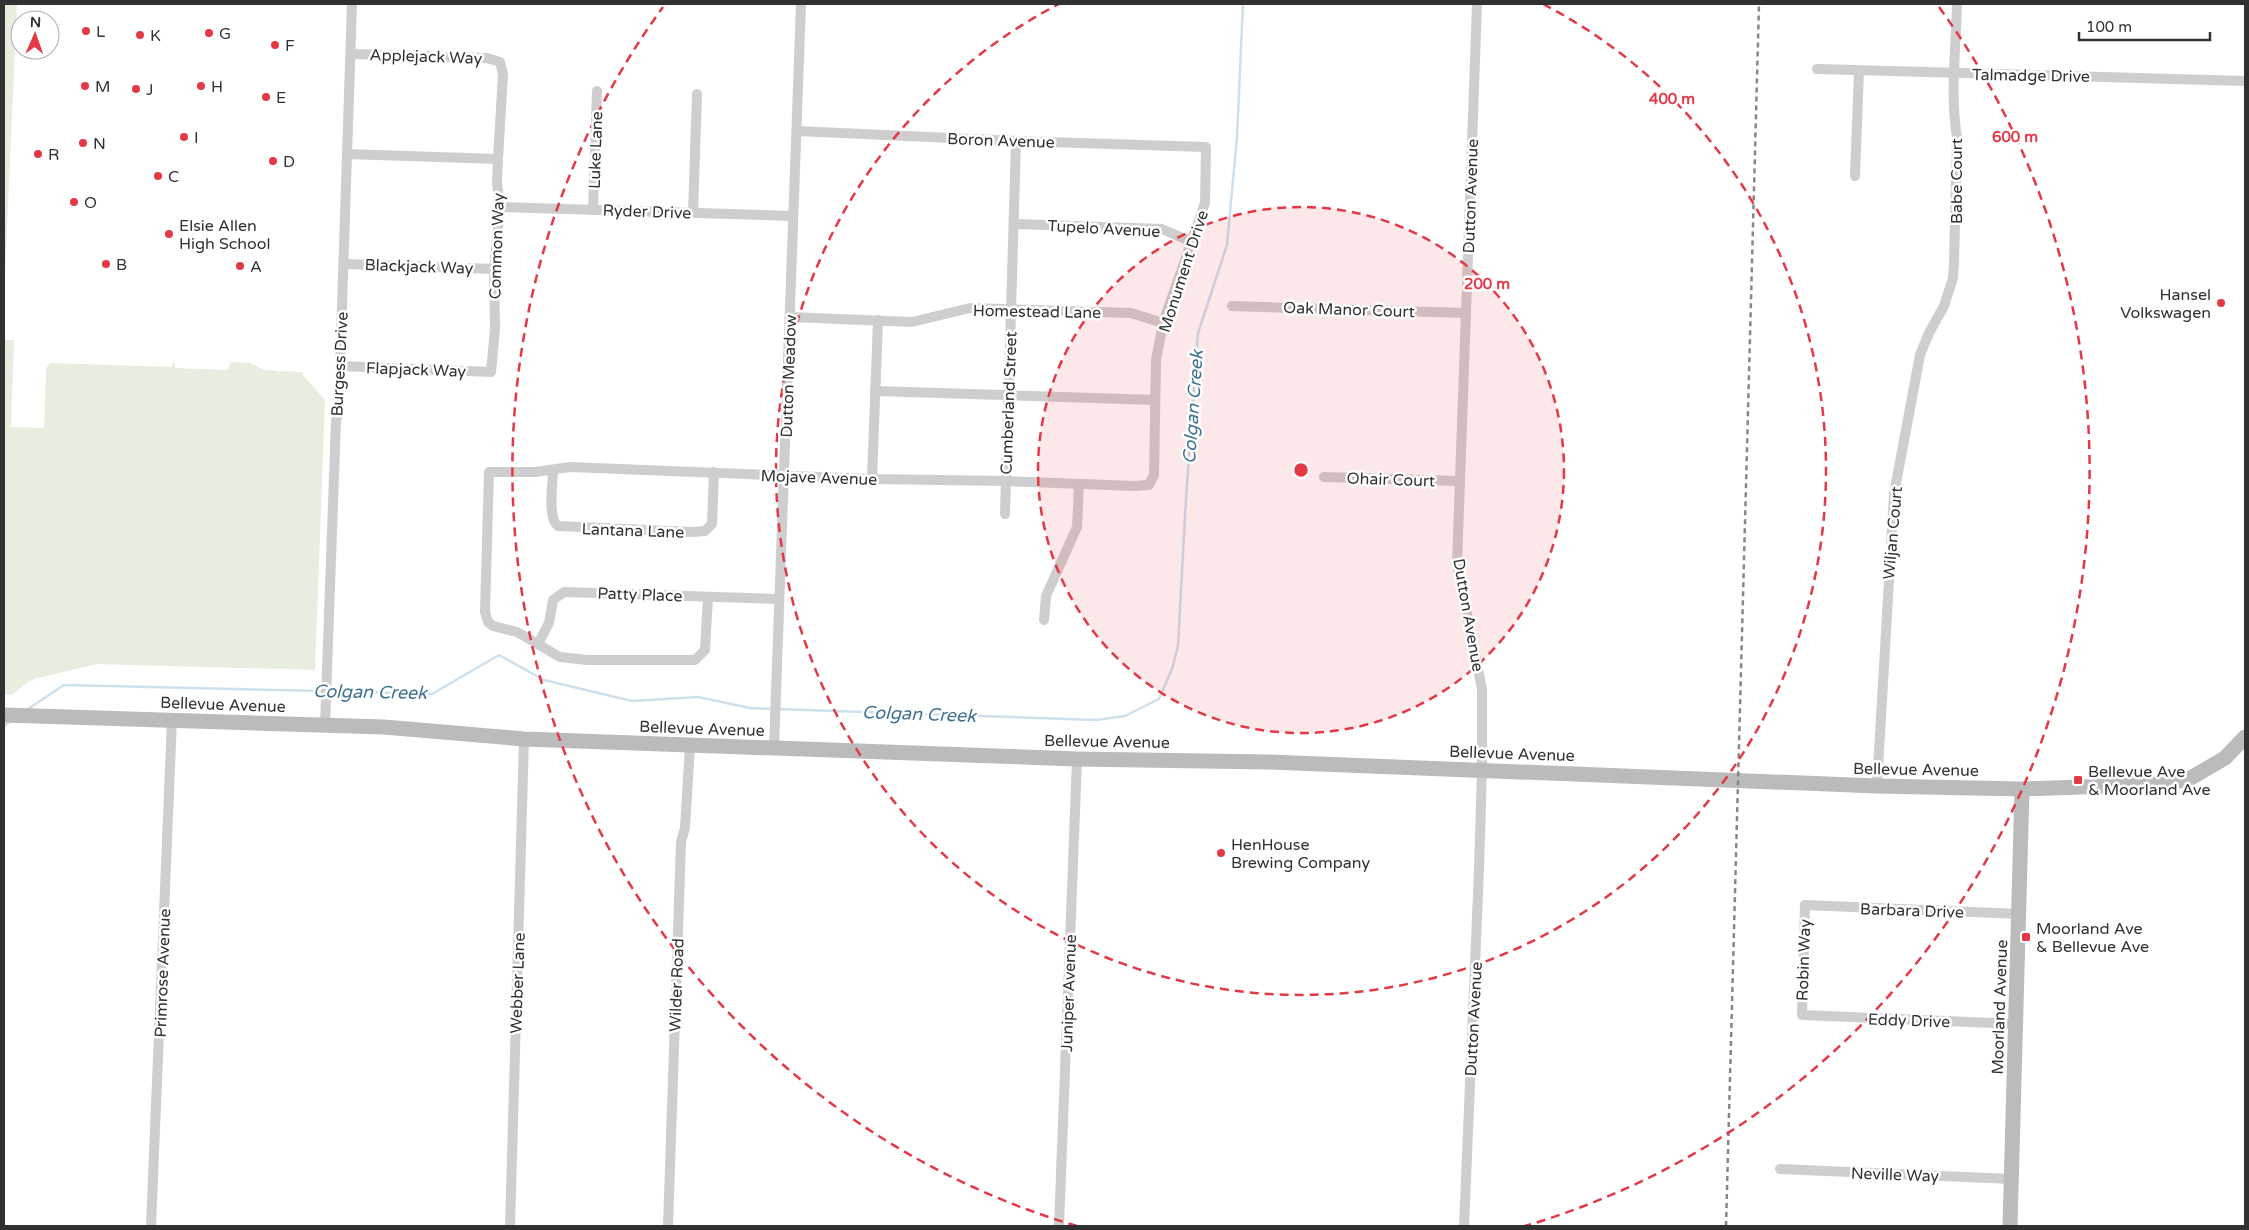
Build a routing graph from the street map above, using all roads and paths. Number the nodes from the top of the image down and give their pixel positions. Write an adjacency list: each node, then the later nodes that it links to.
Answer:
1 (352, 4): 5 (street, Burgess Drive)
2 (801, 4): 13 (street, Dutton Meadow)
3 (1477, 4): 30 (street, Dutton Avenue)
4 (1958, 4): 9 (street, Babe Court)
5 (351, 54): 6 (street, Applejack Way); 16 (street, Burgess Drive)
6 (500, 62): 17 (street, Common Way)
7 (1817, 69): 8 (street, Talmadge Drive)
8 (1859, 71): 9 (street, Talmadge Drive); 18 (street)
9 (1955, 73): 10 (street, Talmadge Drive); 27 (street, Babe Court)
10 (2245, 81)
11 (597, 91): 20 (street, Luke Lane)
12 (697, 94): 21 (street)
13 (796, 132): 14 (street, Boron Avenue); 22 (street, Dutton Meadow)
14 (1016, 141): 15 (street, Boron Avenue); 23 (street, Cumberland Street)
15 (1206, 147): 24 (street, Monument Drive)
16 (347, 154): 17 (street); 25 (street, Burgess Drive)
17 (498, 159): 19 (street, Common Way)
18 (1855, 176)
19 (500, 207): 20 (street, Ryder Drive); 26 (street, Common Way)
20 (593, 210): 21 (street, Ryder Drive)
21 (693, 213): 22 (street, Ryder Drive)
22 (794, 216): 31 (street, Dutton Meadow)
23 (1014, 224): 24 (street, Tupelo Avenue); 29 (street, Cumberland Street)
24 (1192, 242): 33 (street, Monument Drive)
25 (344, 264): 26 (street, Blackjack Way); 34 (street, Burgess Drive)
26 (494, 269): 35 (street, Common Way)
27 (1950, 288): 62 (street, Wiljan Court)
28 (1232, 306): 30 (street, Oak Manor Court)
29 (1012, 310): 32 (street, Homestead Lane); 33 (street, Homestead Lane); 37 (street, Cumberland Street)
30 (1466, 313): 45 (street, Dutton Avenue)
31 (790, 317): 32 (street, Homestead Lane); 41 (street, Dutton Meadow)
32 (878, 320): 36 (street)
33 (1163, 323): 38 (street, Monument Drive)
34 (340, 366): 35 (street, Flapjack Way); 55 (street, Burgess Drive)
35 (492, 372)
36 (876, 391): 37 (street); 43 (street)
37 (1008, 396): 38 (street); 44 (street, Cumberland Street)
38 (1154, 400): 47 (street, Monument Drive)
39 (553, 470): 40 (street, Mojave Avenue); 40 (street, Lantana Lane); 52 (street, Mojave Avenue)
40 (714, 472): 41 (street, Mojave Avenue)
41 (785, 475): 43 (street, Mojave Avenue); 50 (street, Dutton Meadow)
42 (1324, 477): 45 (street, Ohair Court)
43 (872, 479): 44 (street, Mojave Avenue)
44 (1006, 481): 46 (street, Mojave Avenue); 48 (street, Cumberland Street)
45 (1459, 482): 61 (street, Dutton Avenue)
46 (1078, 484): 47 (street, Mojave Avenue); 51 (street)
47 (1149, 485)
48 (1005, 514)
49 (708, 596): 50 (street, Patty Place); 52 (street, Patty Place); 52 (street)
50 (778, 599): 59 (street, Dutton Meadow)
51 (1044, 620)
52 (538, 644)
53 (4, 715): 54 (street, Bellevue Avenue)
54 (172, 720): 55 (street, Bellevue Avenue); 70 (street, Primrose Avenue)
55 (325, 725): 57 (street, Bellevue Avenue)
56 (2245, 737): 63 (street, Bellevue Avenue)
57 (524, 739): 58 (street, Bellevue Avenue); 71 (street, Webber Lane)
58 (690, 745): 59 (street, Bellevue Avenue); 72 (street, Wilder Road)
59 (774, 747): 60 (street, Bellevue Avenue)
60 (1077, 759): 61 (street, Bellevue Avenue); 73 (street, Juniper Avenue)
61 (1482, 769): 62 (street, Bellevue Avenue); 74 (street, Dutton Avenue)
62 (1878, 786): 63 (street, Bellevue Avenue)
63 (2022, 789): 65 (street, Moorland Avenue)
64 (1805, 905): 65 (street, Barbara Drive); 66 (street, Robin Way)
65 (2020, 914): 67 (street, Moorland Avenue)
66 (1802, 1015): 67 (street, Eddy Drive)
67 (2017, 1024): 69 (street, Moorland Avenue)
68 (1780, 1169): 69 (street, Neville Way)
69 (2010, 1179): 75 (street, Moorland Avenue)
70 (151, 1226)
71 (510, 1226)
72 (668, 1226)
73 (1059, 1226)
74 (1464, 1226)
75 (2010, 1226)

